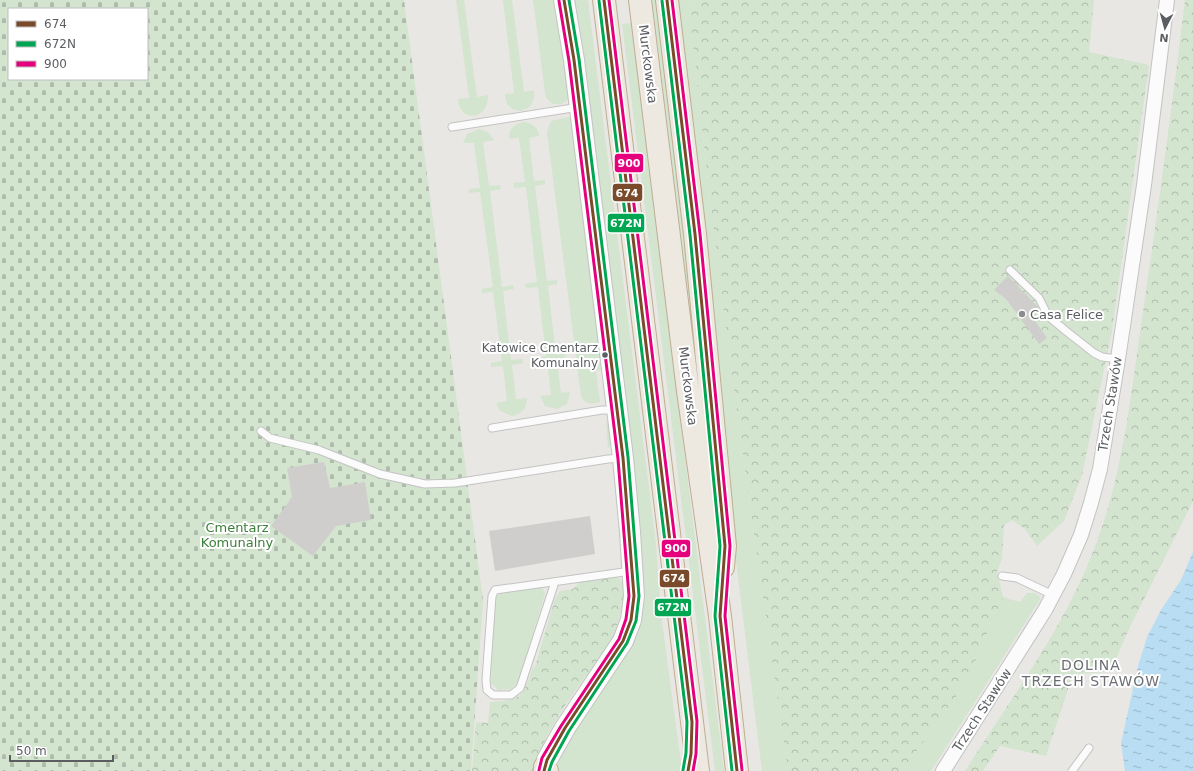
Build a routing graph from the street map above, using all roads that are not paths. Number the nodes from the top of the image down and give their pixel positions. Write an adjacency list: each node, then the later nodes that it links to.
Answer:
1 (564, 0): 6 (street)
2 (604, 0): 19 (highway)
3 (640, 0): 18 (highway, Murckowska)
4 (666, 0): 18 (highway)
5 (1167, 0): 9 (street, Trzech Stawów)
6 (580, 107): 7 (lane); 10 (street)
7 (452, 127)
8 (1010, 270): 9 (lane)
9 (1118, 359): 17 (street, Trzech Stawów)
10 (617, 410): 11 (lane); 13 (street)
11 (492, 428)
12 (262, 431): 13 (lane)
13 (623, 458): 14 (street)
14 (633, 571): 16 (lane); 21 (street)
15 (1002, 576): 17 (lane)
16 (555, 582): 16 (lane)
17 (1053, 595): 25 (street, Trzech Stawów)
18 (720, 616): 24 (highway, Murckowska)
19 (692, 722): 22 (highway); 23 (highway)
20 (1089, 748): 26 (lane)
21 (545, 770)
22 (688, 771)
23 (698, 771)
24 (737, 771)
25 (943, 771)
26 (1072, 771)

